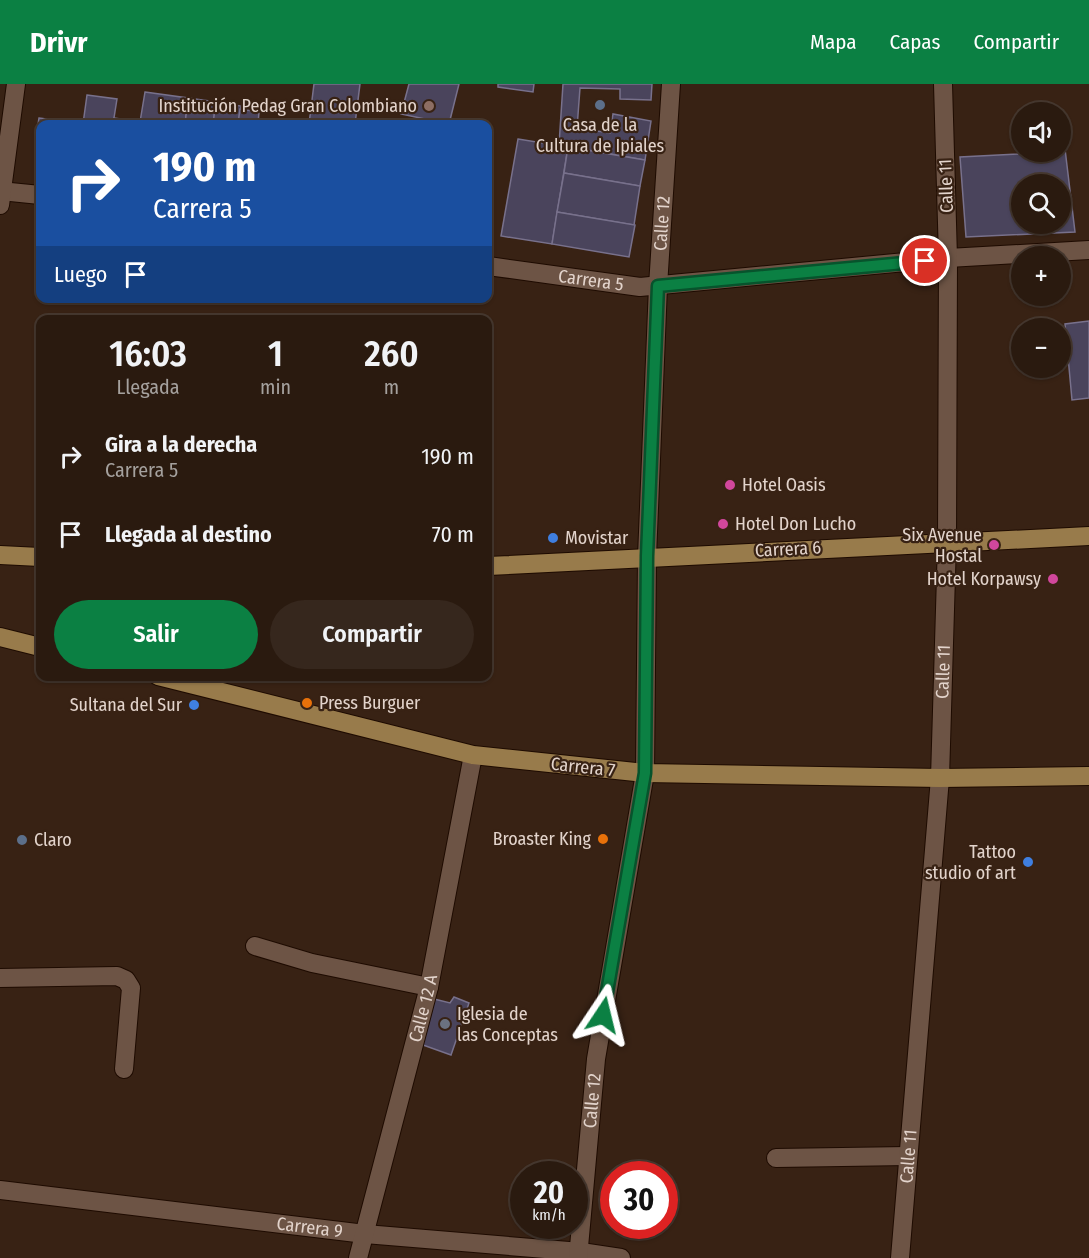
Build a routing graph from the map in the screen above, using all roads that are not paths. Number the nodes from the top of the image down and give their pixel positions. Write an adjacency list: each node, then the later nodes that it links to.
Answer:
1 (16, 84): 4 (street)
2 (671, 84): 10 (street, Calle 12)
3 (943, 84): 8 (street, Calle 11)
4 (0, 191): 5 (street); 6 (street)
5 (36, 195)
6 (0, 205)
7 (1089, 250): 8 (street, Carrera 5)
8 (948, 258): 10 (street, Carrera 5); 12 (street, Calle 11)
9 (492, 267): 10 (street, Carrera 5)
10 (658, 286): 14 (street, Calle 12)
11 (1089, 536): 12 (main road, Carrera 6)
12 (947, 542): 14 (main road, Carrera 6); 23 (street, Calle 11)
13 (0, 555): 15 (main road)
14 (647, 556): 16 (main road, Carrera 6); 21 (street, Calle 12)
15 (36, 557)
16 (492, 566)
17 (0, 637): 18 (main road)
18 (36, 646)
19 (178, 681): 20 (main road, Carrera 7)
20 (473, 755): 21 (main road, Carrera 7); 26 (street, Calle 12 A)
21 (645, 773): 23 (main road, Carrera 7); 32 (street, Calle 12)
22 (1089, 776): 23 (main road, Carrera 7)
23 (940, 778): 28 (street, Calle 11)
24 (255, 946): 26 (street)
25 (0, 978): 27 (street)
26 (429, 987): 31 (street, Calle 12 A)
27 (124, 1069)
28 (908, 1156): 29 (street); 35 (street, Calle 11)
29 (776, 1158)
30 (0, 1190): 31 (street, Carrera 9)
31 (365, 1234): 32 (street, Carrera 9); 33 (street, Calle 12 A)
32 (579, 1255): 34 (street, Carrera 9)
33 (358, 1258)
34 (621, 1258)
35 (900, 1258)

